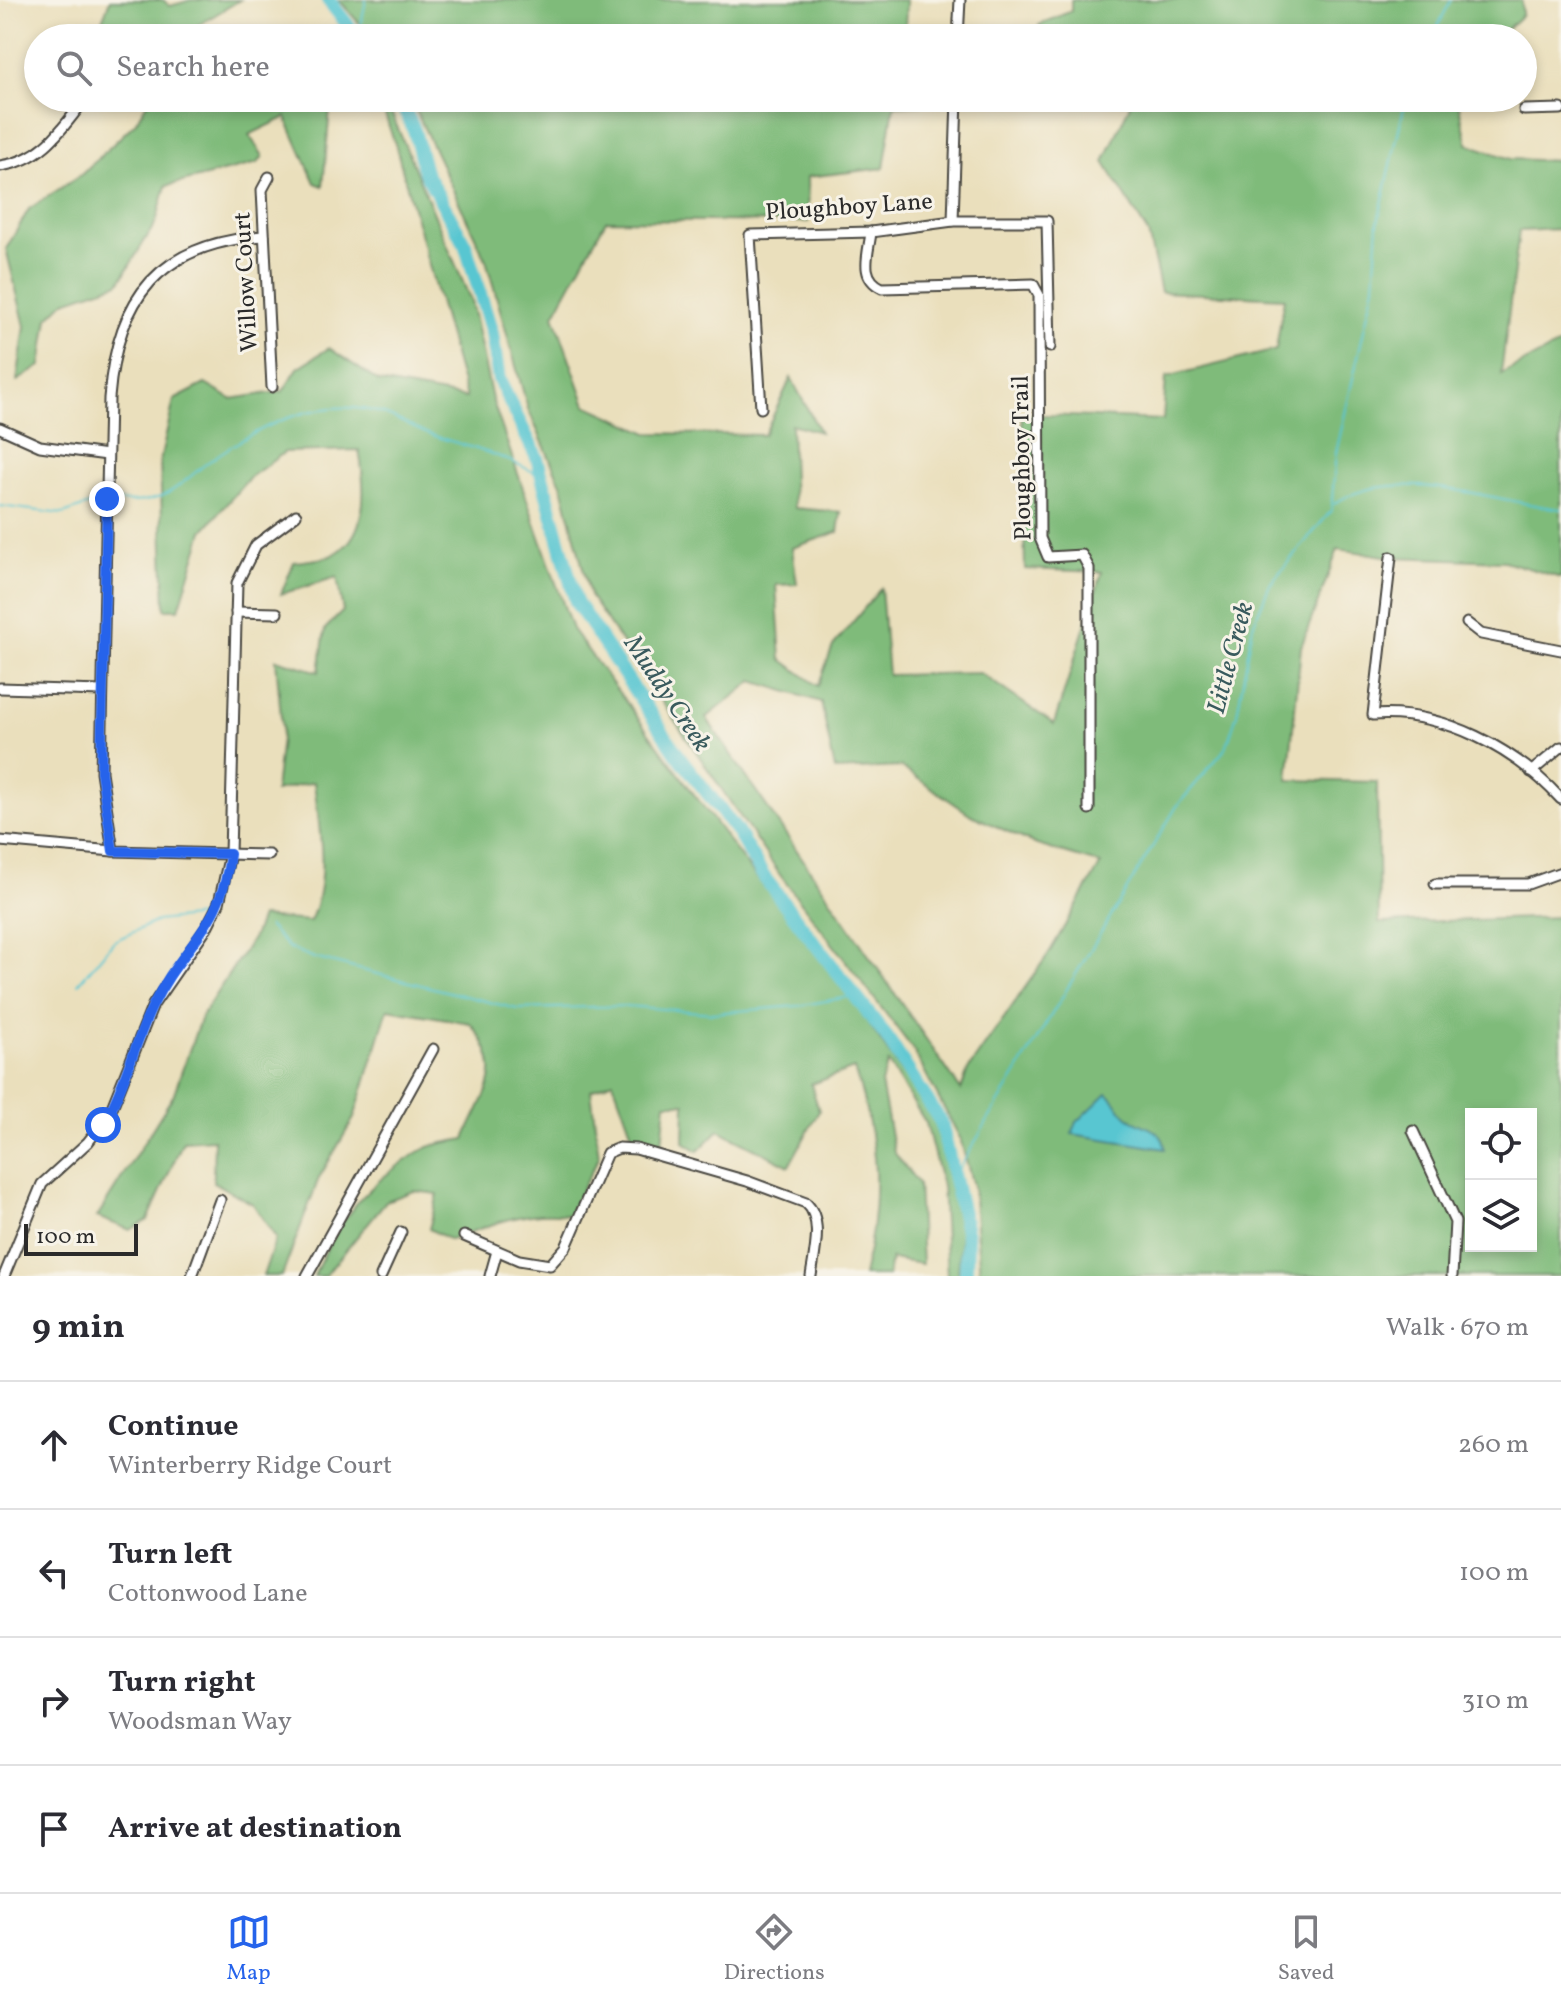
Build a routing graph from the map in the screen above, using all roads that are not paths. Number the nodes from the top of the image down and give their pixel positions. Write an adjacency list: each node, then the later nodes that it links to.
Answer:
1 (960, 0): 2 (street)
2 (959, 24)
3 (1561, 109): 4 (street)
4 (1537, 110)
5 (75, 112): 7 (street)
6 (957, 112): 9 (street, Ploughboy Lane)
7 (0, 166)
8 (269, 177): 11 (street, Willow Court)
9 (953, 221): 10 (street, Ploughboy Lane); 12 (street)
10 (871, 232): 14 (street, Ploughboy Lane); 28 (street, Ploughboy Trail)
11 (264, 236): 13 (street, Willow Court); 16 (street)
12 (1050, 347)
13 (272, 387)
14 (761, 408)
15 (0, 428): 16 (street)
16 (107, 455): 24 (street)
17 (296, 515): 19 (street)
18 (1391, 557): 26 (street)
19 (236, 612): 20 (street); 31 (street)
20 (277, 613)
21 (1467, 623): 22 (street)
22 (1561, 650)
23 (0, 688): 24 (street)
24 (102, 691): 30 (street)
25 (1561, 747): 26 (street)
26 (1531, 772): 27 (street)
27 (1561, 799)
28 (1089, 809)
29 (0, 841): 30 (street)
30 (113, 851): 31 (street)
31 (230, 854): 32 (street); 41 (street)
32 (269, 855)
33 (1561, 872): 34 (street)
34 (1435, 884)
35 (433, 1049): 43 (street)
36 (1413, 1131): 47 (street)
37 (220, 1200): 42 (street)
38 (401, 1232): 44 (street)
39 (464, 1236): 40 (street)
40 (497, 1251): 45 (street); 46 (street)
41 (4, 1276)
42 (192, 1276)
43 (307, 1276)
44 (381, 1276)
45 (490, 1276)
46 (811, 1276)
47 (1452, 1276)

